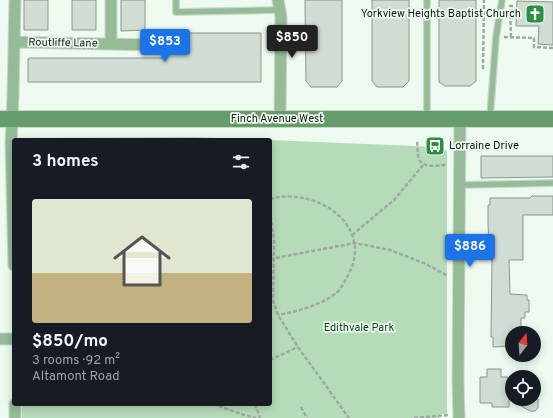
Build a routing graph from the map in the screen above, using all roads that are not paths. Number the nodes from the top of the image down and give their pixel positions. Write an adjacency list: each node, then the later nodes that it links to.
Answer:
1 (15, 0): 7 (street, Routliffe Lane)
2 (111, 0): 8 (street, Routliffe Lane)
3 (176, 0): 6 (lane)
4 (427, 0): 11 (lane)
5 (502, 0): 13 (lane)
6 (279, 5): 10 (street)
7 (14, 42): 8 (street, Routliffe Lane); 15 (street, Routliffe Lane)
8 (111, 43): 9 (street, Routliffe Lane)
9 (152, 45)
10 (280, 119): 11 (main road, Finch Avenue West); 15 (main road, Finch Avenue West)
11 (427, 119): 12 (main road, Finch Avenue West)
12 (460, 119): 13 (main road, Finch Avenue West); 18 (street)
13 (489, 119): 14 (main road, Finch Avenue West)
14 (553, 119)
15 (6, 120): 17 (street, Routliffe Lane)
16 (553, 183): 18 (lane)
17 (12, 184)
18 (459, 185): 22 (street)
19 (0, 339): 20 (street)
20 (12, 339)
21 (15, 406): 23 (street)
22 (459, 417)
23 (15, 418)

